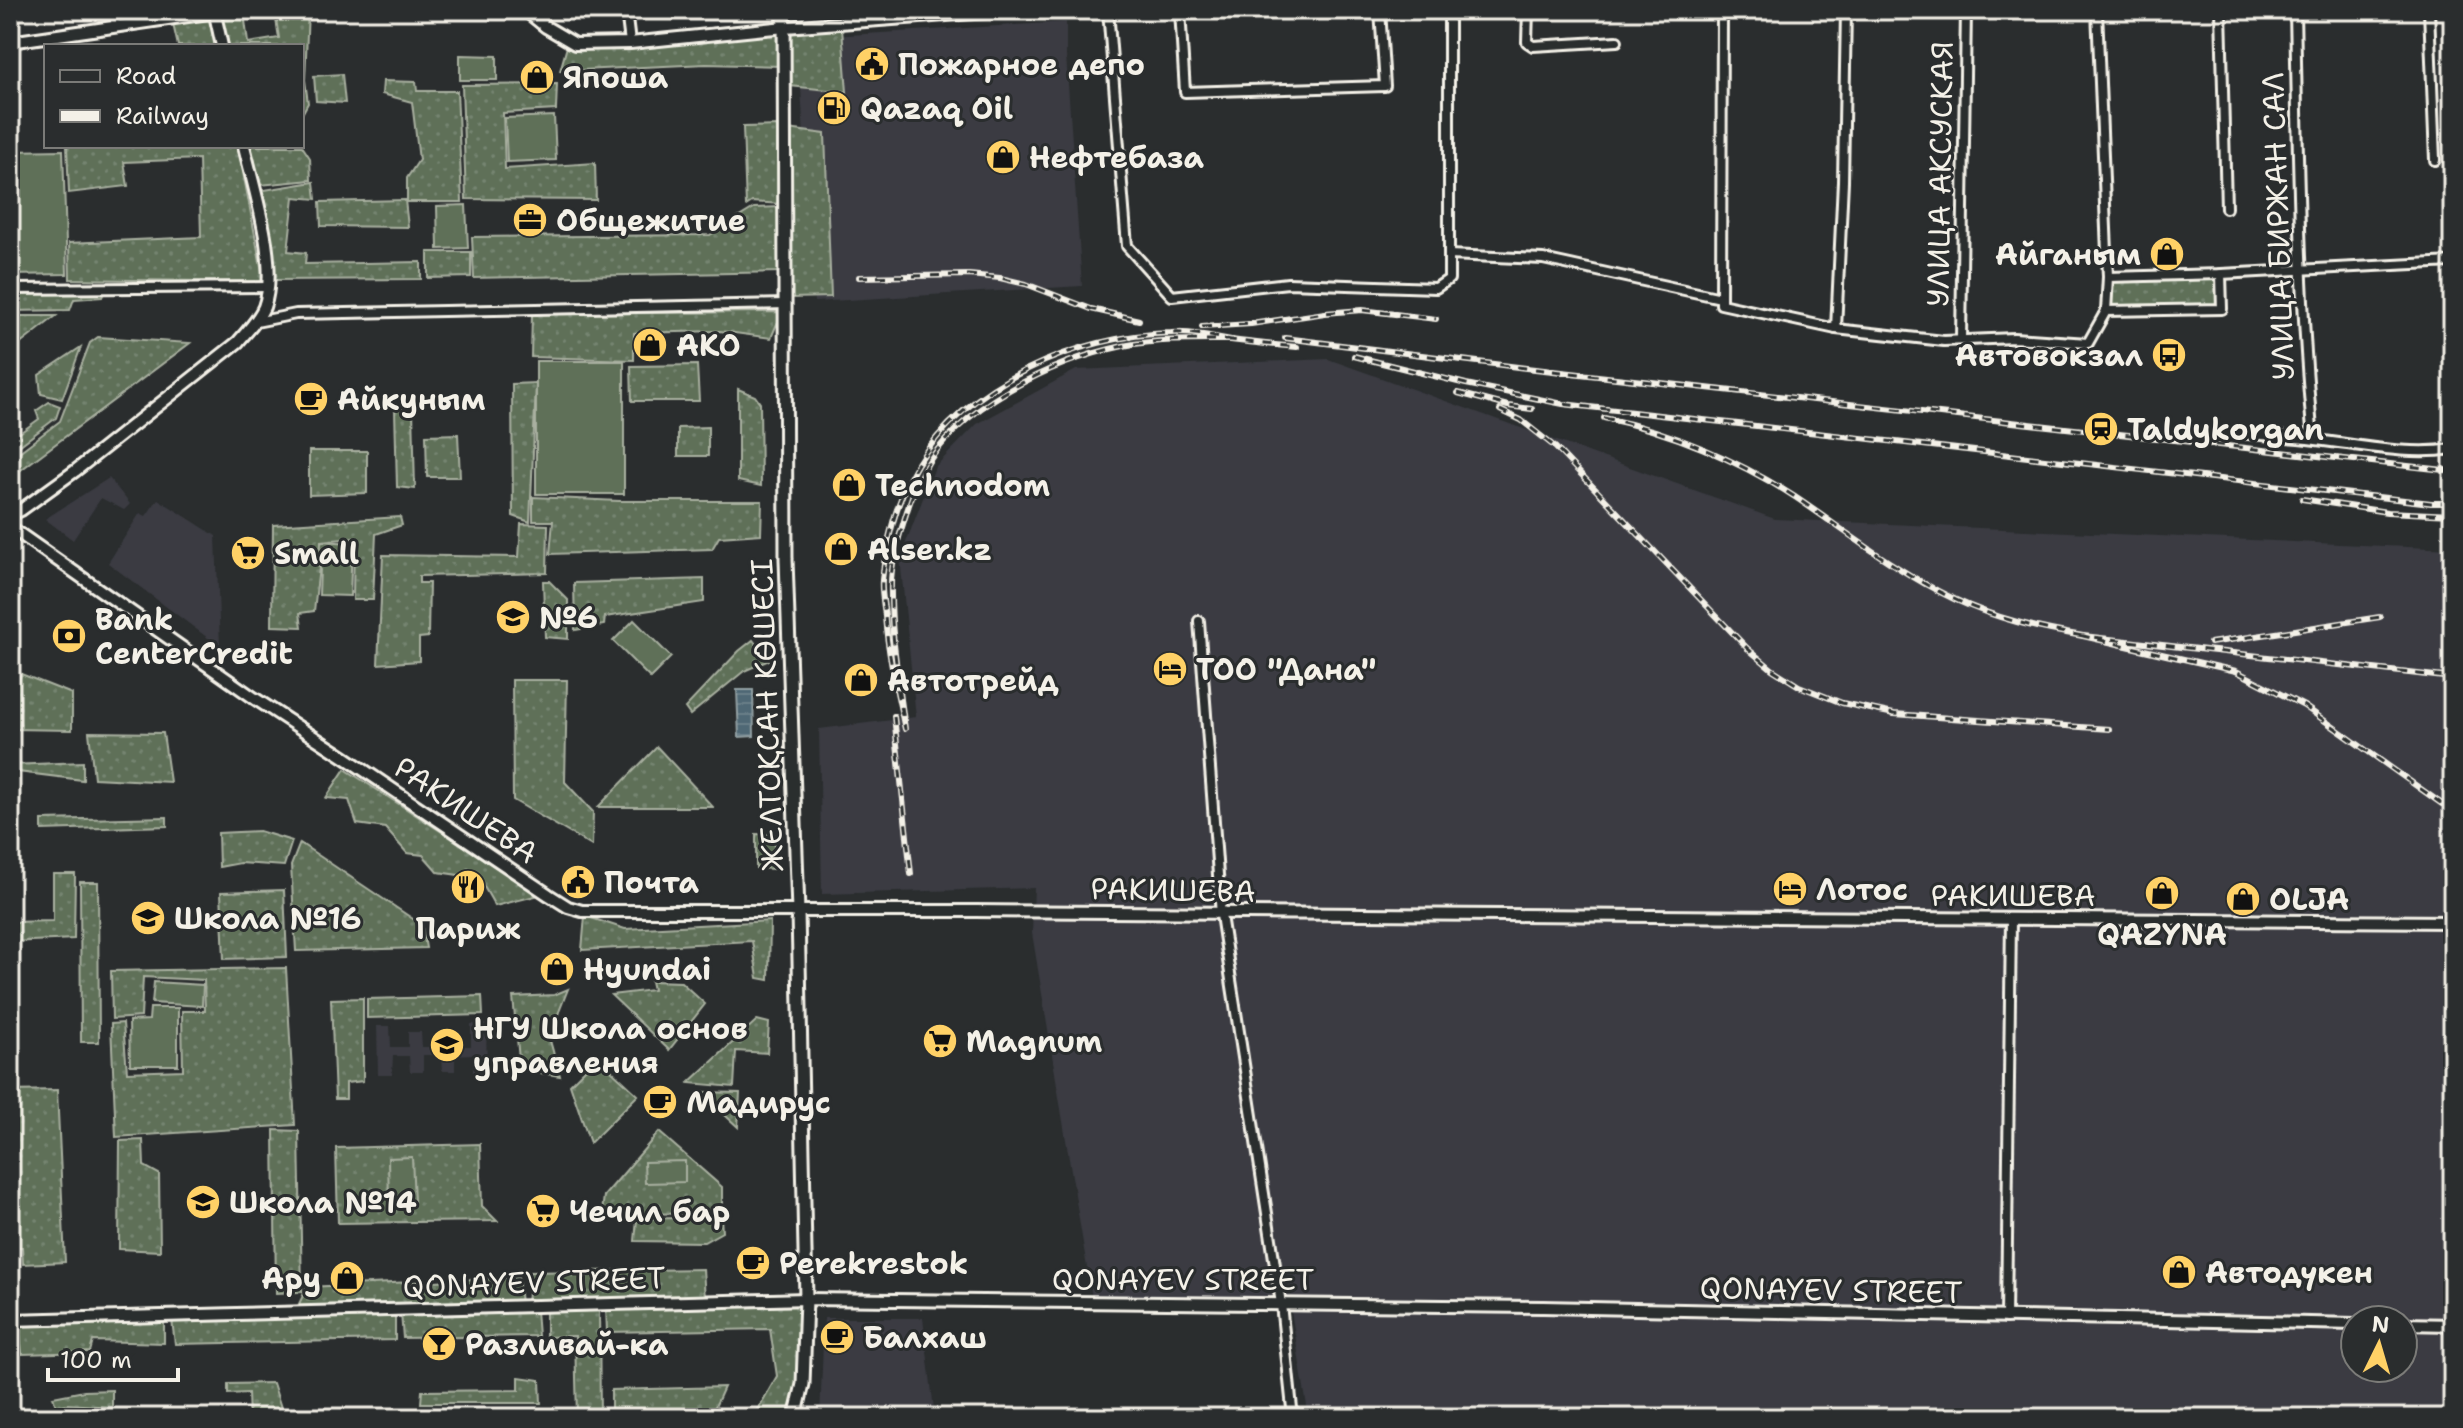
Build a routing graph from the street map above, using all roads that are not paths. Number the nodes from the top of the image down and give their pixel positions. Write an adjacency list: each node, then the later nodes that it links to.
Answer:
1 (113, 10): 22 (street)
2 (229, 10): 19 (street)
3 (525, 10): 26 (street)
4 (626, 10): 26 (street)
5 (784, 10): 23 (main road, ЖЕЛТОҚСАН КӨШЕСІ)
6 (1011, 10): 20 (street)
7 (1108, 10): 31 (street)
8 (1180, 10): 9 (street)
9 (1380, 10)
10 (1449, 10): 31 (street)
11 (1528, 10): 24 (street)
12 (1722, 10): 38 (street)
13 (1846, 10): 42 (street)
14 (1966, 10): 43 (street, УЛИЦА АКСУСКАЯ)
15 (2097, 10): 35 (street)
16 (2221, 10): 30 (street)
17 (2295, 10): 33 (street, УЛИЦА БИРЖАН САЛ)
18 (2429, 10): 29 (street)
19 (214, 11): 22 (street); 27 (street)
20 (958, 12): 21 (street)
21 (873, 15): 23 (street)
22 (116, 26): 25 (street)
23 (785, 27): 26 (street); 39 (main road, ЖЕЛТОҚСАН КӨШЕСІ)
24 (1617, 41)
25 (10, 42)
26 (630, 43)
27 (222, 44)
28 (244, 148): 36 (street)
29 (2435, 160)
30 (2226, 208)
31 (1449, 255): 38 (street)
32 (2453, 262): 33 (street)
33 (2301, 270): 34 (street); 45 (street, УЛИЦА БИРЖАН САЛ)
34 (2221, 274): 35 (street); 40 (street)
35 (2108, 277): 40 (street)
36 (269, 287): 37 (street); 41 (street)
37 (10, 289)
38 (1721, 301): 42 (street)
39 (786, 304): 41 (street); 50 (main road, ЖЕЛТОҚСАН КӨШЕСІ)
40 (2106, 311): 43 (street)
41 (256, 322): 47 (street)
42 (1836, 329): 43 (street)
43 (1961, 339)
44 (2217, 432): 45 (street)
45 (2313, 439): 46 (street)
46 (2453, 449)
47 (10, 515)
48 (10, 527): 50 (street, РАКИШЕВА)
49 (1199, 621): 51 (street)
50 (798, 912): 51 (street, РАКИШЕВА); 54 (main road, ЖЕЛТОҚСАН КӨШЕСІ)
51 (1221, 915): 52 (street, РАКИШЕВА); 55 (street)
52 (2011, 919): 53 (street, РАКИШЕВА); 56 (street)
53 (2453, 922)
54 (806, 1299): 55 (street, QONAYEV STREET); 57 (street, QONAYEV STREET); 61 (main road, ЖЕЛТОҚСАН КӨШЕСІ)
55 (1281, 1304): 56 (street, QONAYEV STREET); 62 (street)
56 (2006, 1318): 58 (street, QONAYEV STREET)
57 (10, 1320)
58 (2339, 1324)
59 (2419, 1324): 60 (street)
60 (2453, 1325)
61 (795, 1418)
62 (1293, 1418)

